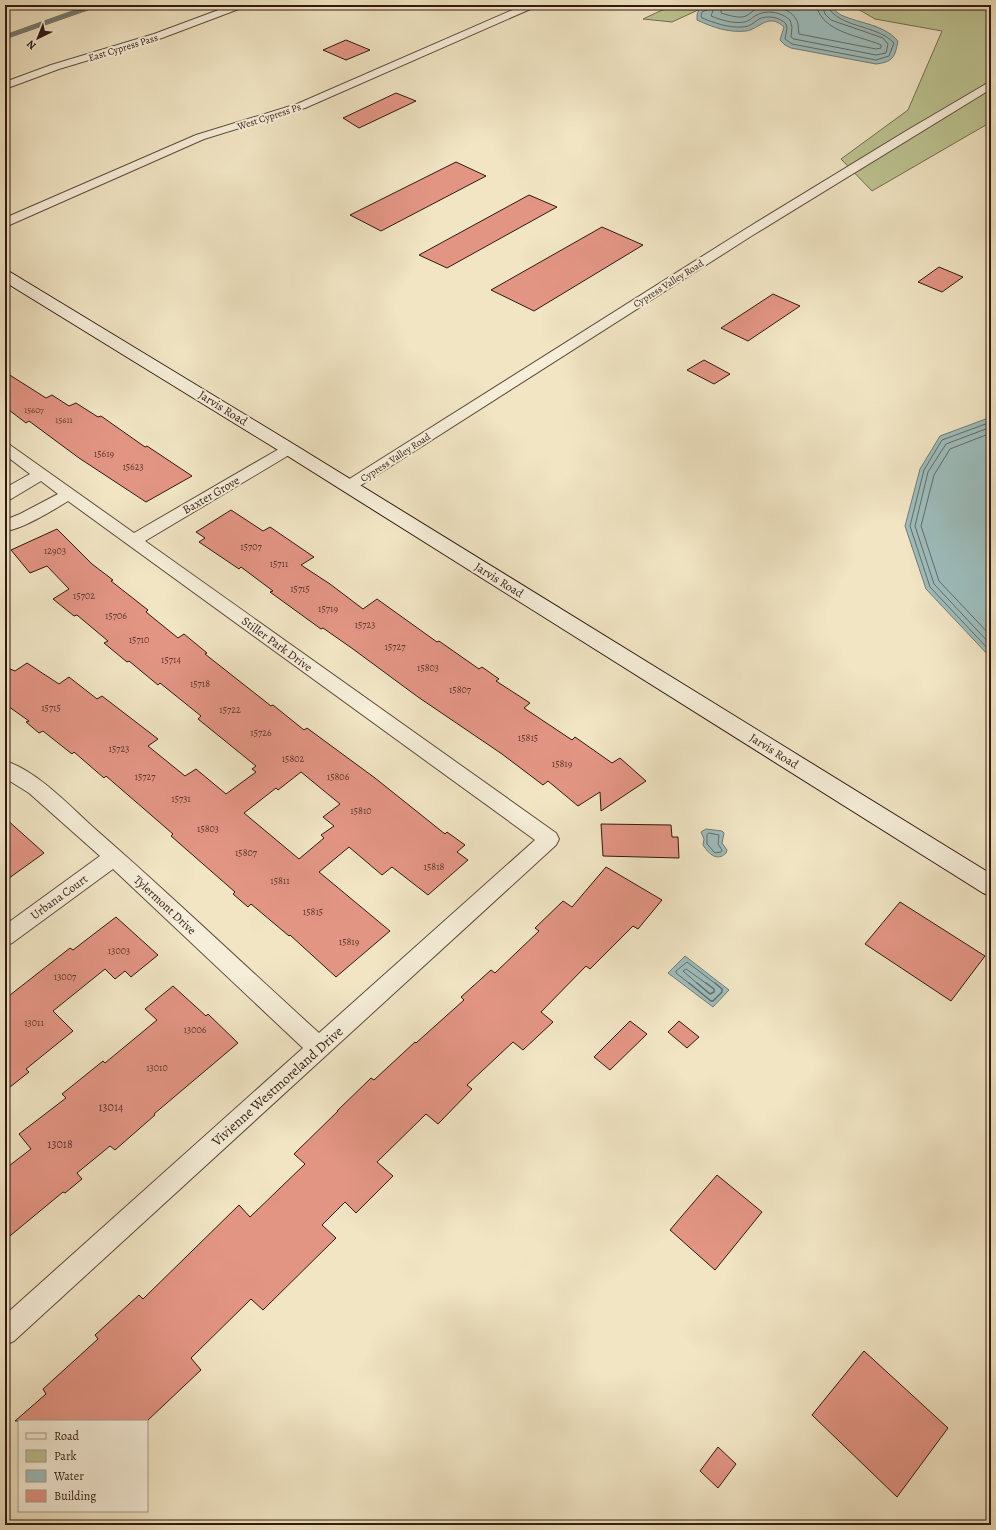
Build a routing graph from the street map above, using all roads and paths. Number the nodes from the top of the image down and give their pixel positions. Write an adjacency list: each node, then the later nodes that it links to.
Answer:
1 (241, 5): 4 (street, East Cypress Pass)
2 (532, 5): 5 (street, West Cypress Ps)
3 (991, 84): 10 (street, Cypress Valley Road)
4 (5, 86)
5 (5, 224)
6 (5, 275): 8 (street, Jarvis Road)
7 (5, 448): 9 (street, Stiller Park Drive)
8 (289, 449): 10 (street, Jarvis Road); 14 (street, Baxter Grove)
9 (42, 474): 11 (street, Stiller Park Drive); 12 (street)
10 (349, 486): 18 (street, Jarvis Road)
11 (68, 494): 13 (street); 14 (street, Stiller Park Drive)
12 (5, 495)
13 (5, 525)
14 (133, 541): 16 (street, Stiller Park Drive)
15 (5, 768): 17 (street, Tylermont Drive)
16 (549, 839): 20 (street, Vivienne Westmoreland Drive)
17 (114, 857): 19 (street, Urbana Court); 20 (street, Tylermont Drive)
18 (991, 886)
19 (5, 937)
20 (319, 1048): 21 (street, Vivienne Westmoreland Drive)
21 (5, 1332)

